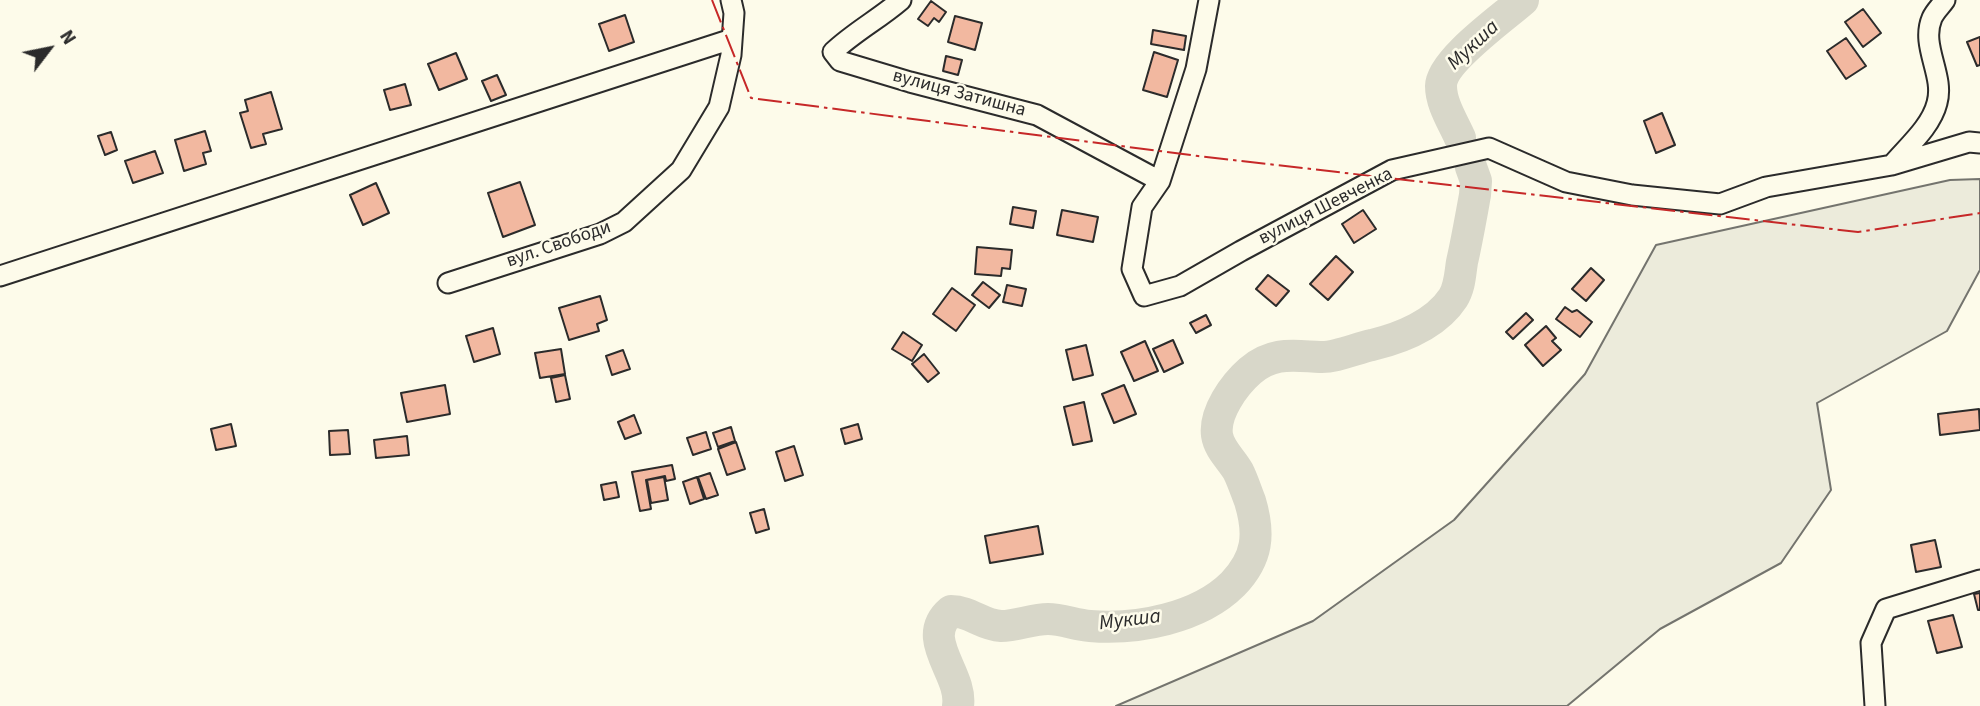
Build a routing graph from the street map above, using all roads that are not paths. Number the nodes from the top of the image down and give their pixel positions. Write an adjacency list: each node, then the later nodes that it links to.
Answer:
1 (731, 0): 5 (street, вул. Свободи)
2 (901, 0): 8 (street, вулиця Затишна)
3 (1209, 0): 8 (street, вулиця Шевченка)
4 (1945, 0): 7 (street)
5 (732, 39): 9 (street); 10 (street, вул. Свободи)
6 (1980, 143): 7 (street, вулиця Шевченка)
7 (1892, 165): 8 (street, вулиця Шевченка)
8 (1160, 181)
9 (0, 276)
10 (448, 283)
11 (1980, 580): 12 (street)
12 (1875, 706)

